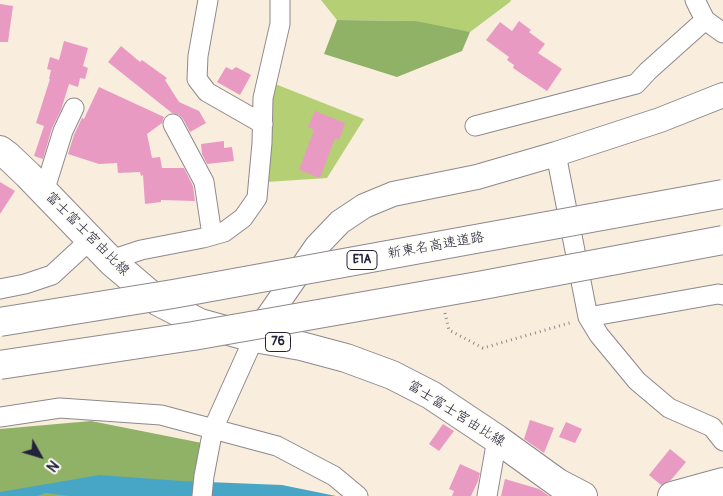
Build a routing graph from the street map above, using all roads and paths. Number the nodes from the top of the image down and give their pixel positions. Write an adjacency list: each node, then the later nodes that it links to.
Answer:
1 (208, 0): 9 (street)
2 (280, 0): 9 (street)
3 (695, 0): 4 (street)
4 (705, 20): 5 (street); 10 (street)
5 (723, 33)
6 (723, 95): 12 (street)
7 (74, 108): 13 (street)
8 (173, 124): 15 (street)
9 (263, 124): 15 (street)
10 (475, 126)
11 (0, 150): 13 (main road, 富士富士宮由比線 / 76)
12 (556, 154): 21 (street); 23 (street)
13 (44, 192): 16 (main road, 富士富士宮由比線 / 76)
14 (723, 194): 22 (main road, 新東名高速道路 / E1A, bridge)
15 (212, 235): 18 (street)
16 (90, 240): 18 (main road, 富士富士宮由比線 / 76); 19 (street)
17 (723, 240): 24 (main road, bridge)
18 (112, 262): 23 (main road, 富士富士宮由比線 / 76)
19 (0, 289)
20 (723, 295): 21 (street)
21 (588, 317): 28 (street)
22 (0, 322)
23 (254, 338): 26 (street); 27 (main road, 富士富士宮由比線 / 76)
24 (0, 365)
25 (0, 417): 26 (street)
26 (213, 430): 30 (street); 31 (street)
27 (497, 439): 32 (street); 33 (main road, 富士富士宮由比線 / 76)
28 (723, 441)
29 (723, 482): 34 (main road)
30 (202, 496)
31 (358, 496)
32 (487, 496)
33 (583, 496)
34 (672, 496)

